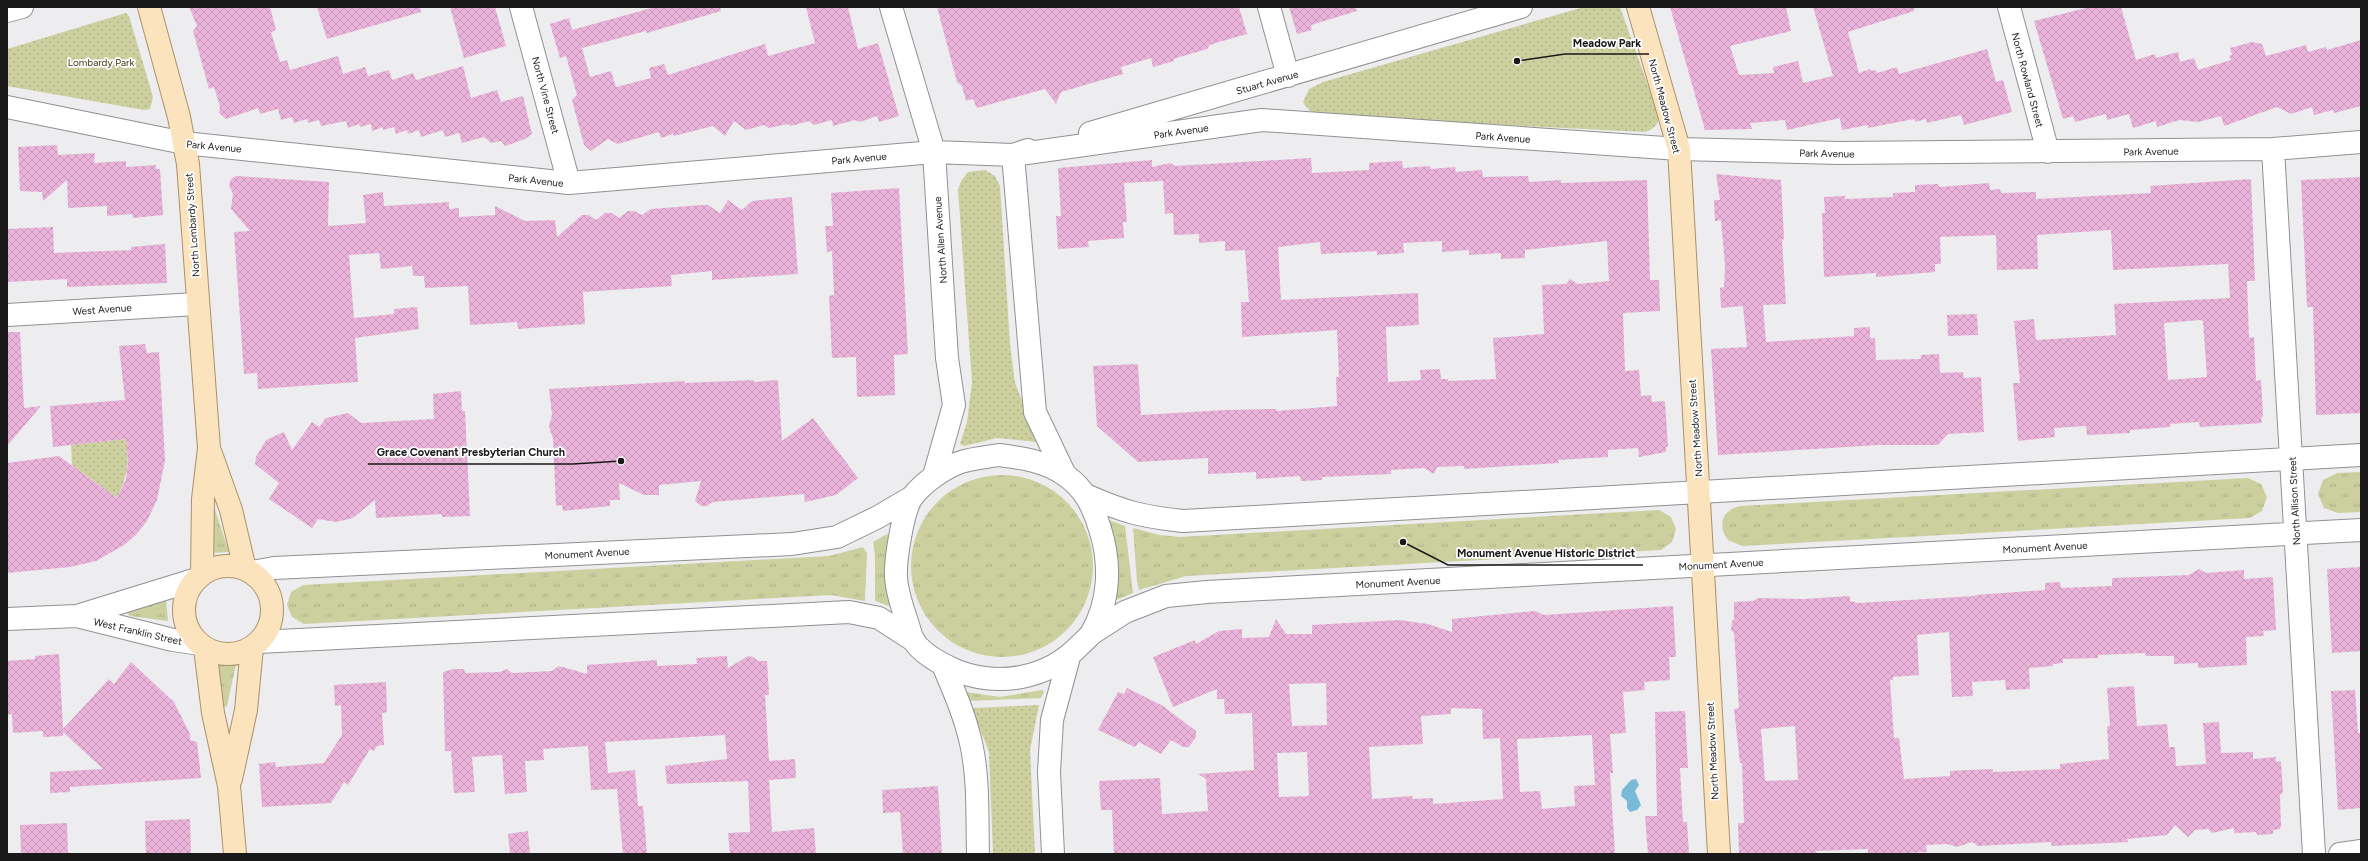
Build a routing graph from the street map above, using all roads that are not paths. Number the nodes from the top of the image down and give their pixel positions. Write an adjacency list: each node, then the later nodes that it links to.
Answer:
1 (22, 7): 9 (street)
2 (149, 7): 13 (main road, North Lombardy Street)
3 (521, 7): 19 (street, North Vine Street)
4 (891, 7): 16 (street, North Allen Avenue)
5 (1268, 7): 10 (street)
6 (1521, 7): 10 (street, Stuart Avenue)
7 (1638, 7): 14 (main road, North Meadow Street)
8 (2009, 7): 17 (street, North Rowland Street)
9 (7, 11)
10 (1288, 76): 18 (street, Stuart Avenue)
11 (7, 107): 13 (street, Park Avenue)
12 (2361, 142): 15 (street, Park Avenue)
13 (184, 144): 19 (street, Park Avenue); 20 (main road, North Lombardy Street)
14 (1679, 149): 17 (street, Park Avenue); 18 (street, Park Avenue); 27 (main road, North Meadow Street)
15 (2273, 149): 17 (street, Park Avenue); 24 (street, North Allison Street)
16 (934, 152): 18 (street, Park Avenue); 19 (street, Park Avenue); 26 (street, North Allen Avenue)
17 (2048, 152)
18 (1013, 155): 25 (street)
19 (569, 183)
20 (197, 304): 21 (street, West Avenue); 22 (main road, North Lombardy Street)
21 (7, 315)
22 (209, 448): 33 (main road, North Lombardy Street); 34 (main road, North Lombardy Street)
23 (2361, 456): 24 (street)
24 (2292, 459): 27 (street); 31 (street, North Allison Street)
25 (1065, 475): 26 (street); 28 (street)
26 (934, 476): 29 (street, Monument Avenue)
27 (1699, 491): 28 (street); 32 (main road, North Meadow Street)
28 (1088, 496): 37 (street)
29 (912, 497): 33 (street, Monument Avenue); 38 (street)
30 (2361, 530): 31 (street, Monument Avenue)
31 (2296, 534): 32 (street, Monument Avenue); 49 (street, North Allison Street)
32 (1703, 565): 37 (street, Monument Avenue); 48 (main road, North Meadow Street)
33 (248, 570): 34 (main road); 39 (main road)
34 (200, 576): 35 (street, West Franklin Street); 40 (main road)
35 (77, 616): 36 (street, West Franklin Street); 40 (street, West Franklin Street)
36 (7, 618)
37 (1091, 634): 41 (street)
38 (913, 640): 39 (street); 42 (street)
39 (255, 644): 40 (main road); 43 (main road)
40 (202, 646): 43 (main road)
41 (1068, 657): 42 (street); 47 (street)
42 (942, 665): 46 (street)
43 (229, 786): 45 (main road)
44 (2361, 851): 50 (street)
45 (235, 854)
46 (978, 854)
47 (1053, 854)
48 (1719, 854)
49 (2314, 854)
50 (2340, 854)

